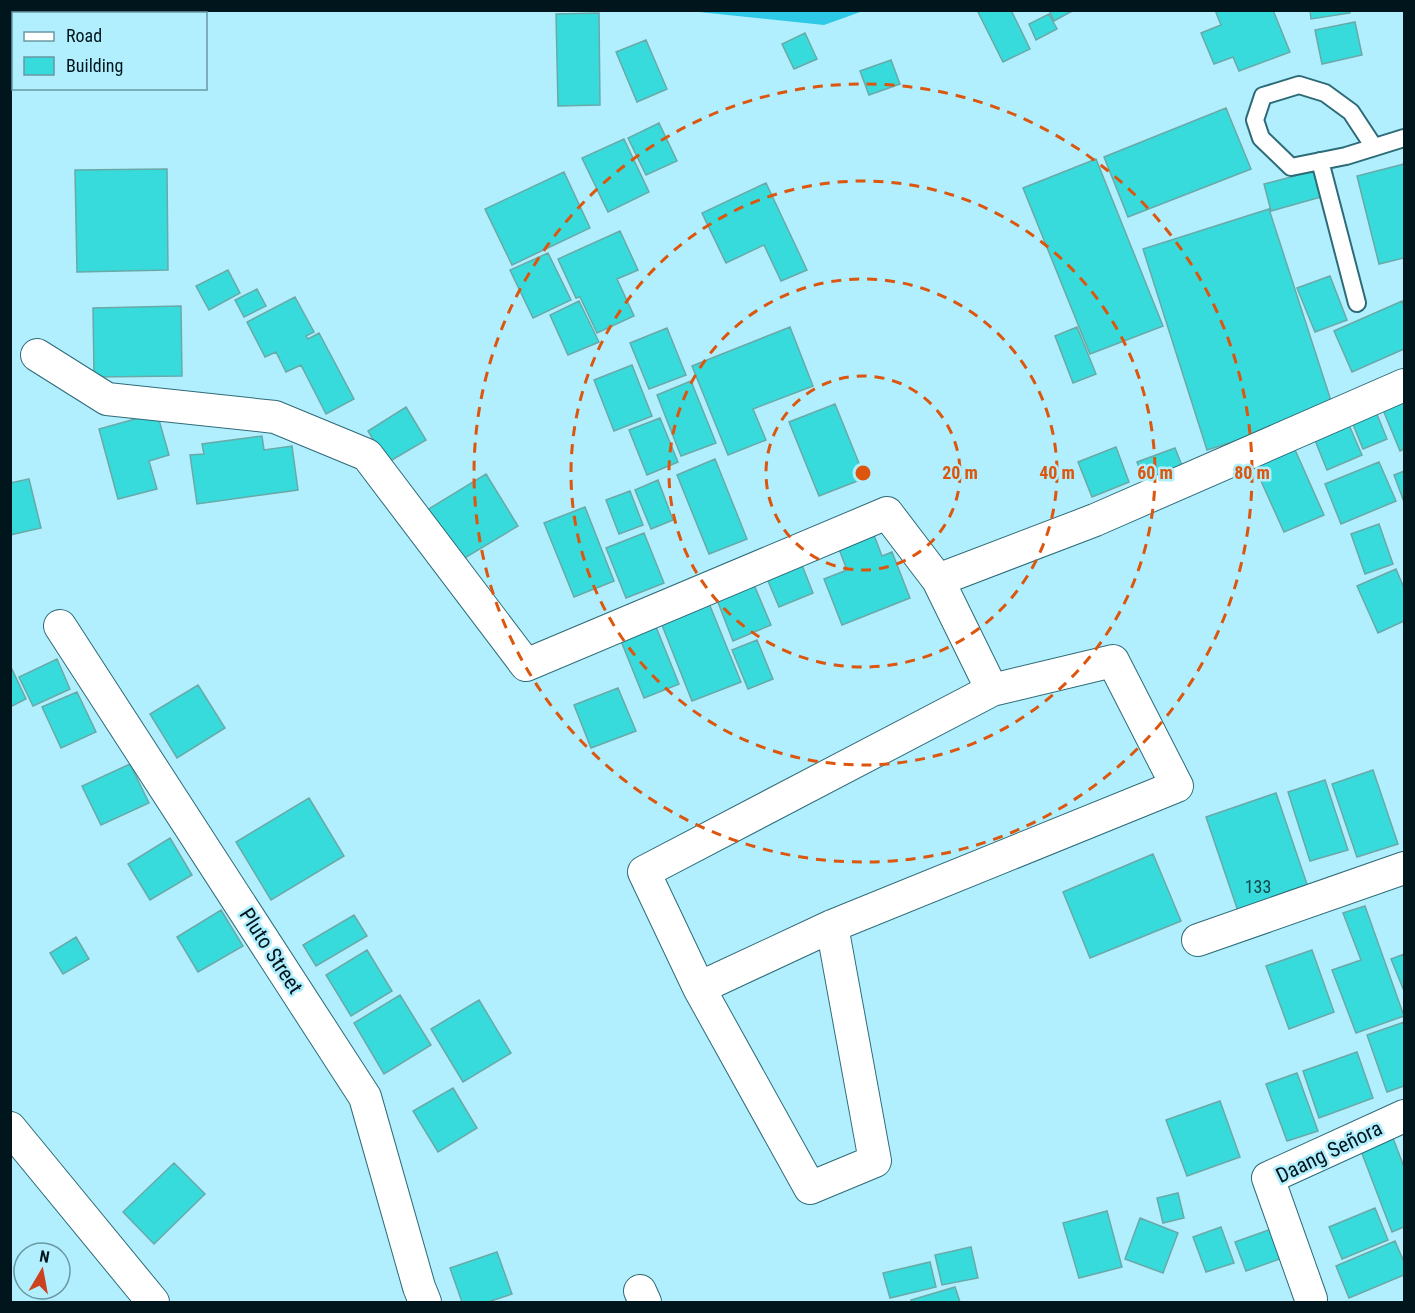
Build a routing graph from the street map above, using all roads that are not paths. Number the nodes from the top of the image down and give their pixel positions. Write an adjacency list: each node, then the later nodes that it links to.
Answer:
1 (1404, 138): 2 (lane)
2 (1374, 147): 3 (lane); 3 (lane)
3 (1320, 161): 4 (lane)
4 (1357, 303)
5 (37, 355): 7 (street)
6 (1404, 385): 7 (street)
7 (938, 580): 9 (street)
8 (60, 626): 18 (street, Pluto Street)
9 (992, 690): 11 (street); 13 (street)
10 (1404, 868): 12 (street)
11 (832, 926): 13 (street); 13 (street)
12 (1198, 940)
13 (699, 987)
14 (1404, 1116): 16 (street, Daang Señora)
15 (10, 1128): 17 (street)
16 (1311, 1299)
17 (153, 1302)
18 (425, 1302)

